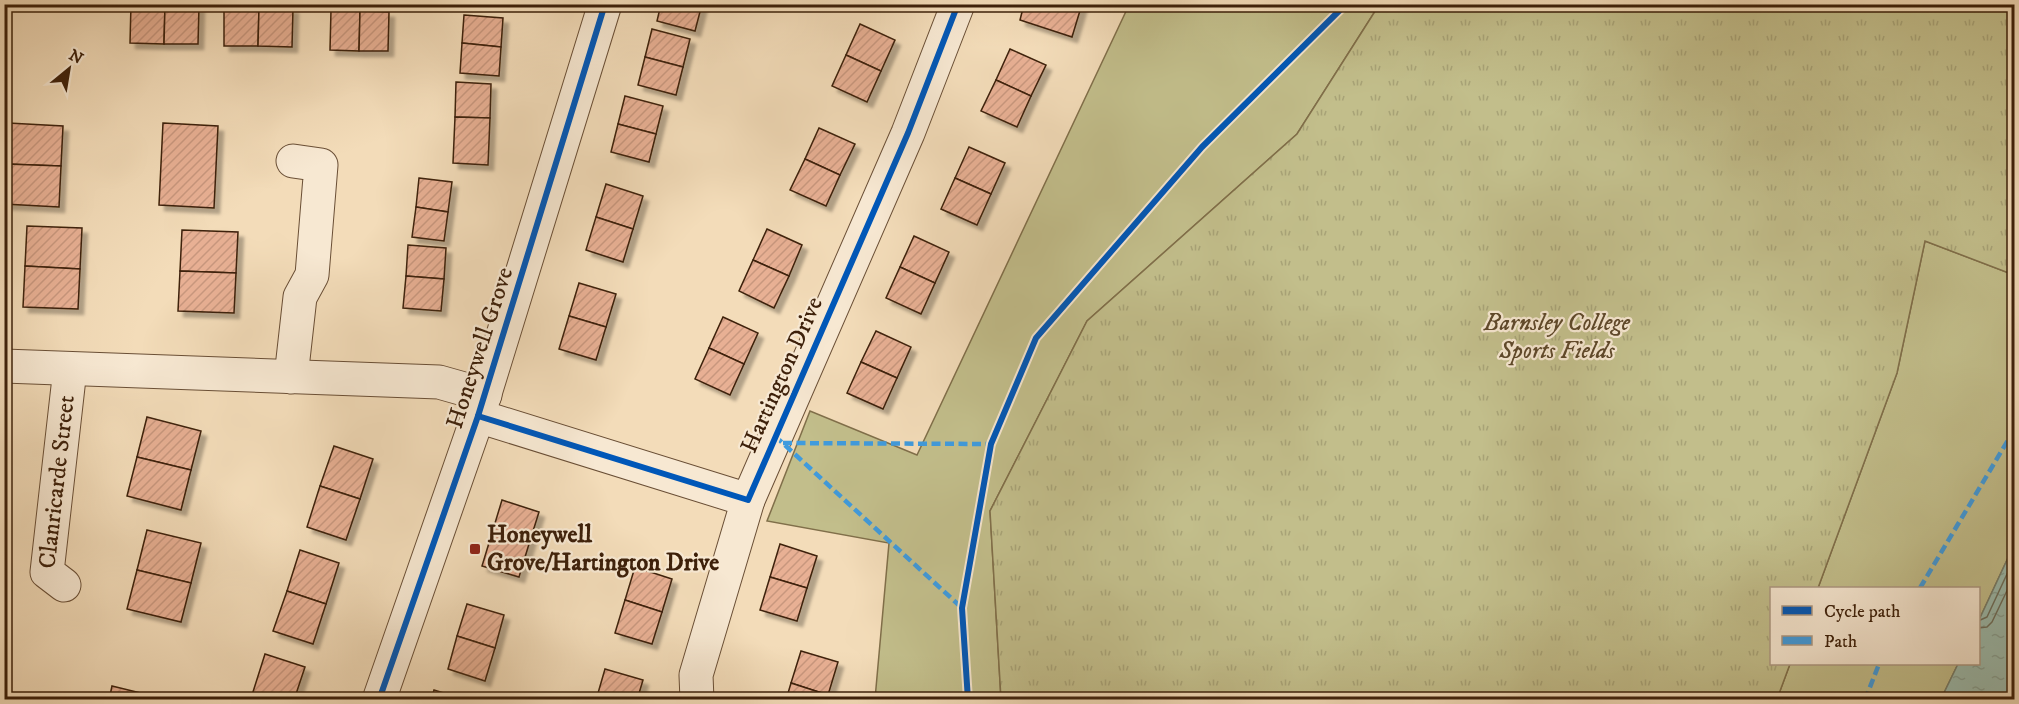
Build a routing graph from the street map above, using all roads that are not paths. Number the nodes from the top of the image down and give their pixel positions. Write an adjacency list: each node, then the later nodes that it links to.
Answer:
1 (605, 4): 7 (street, Honeywell Grove)
2 (958, 4): 8 (street, Hartington Drive)
3 (293, 161): 6 (street)
4 (4, 366): 5 (street, Clanricarde Street)
5 (70, 369): 6 (street, Clanricarde Street); 9 (street, Clanricarde Street)
6 (291, 377): 7 (street, Clanricarde Street)
7 (481, 406): 8 (street); 10 (street, Honeywell Grove)
8 (748, 500): 11 (street, Hartington Drive)
9 (64, 585)
10 (379, 699)
11 (697, 699)

